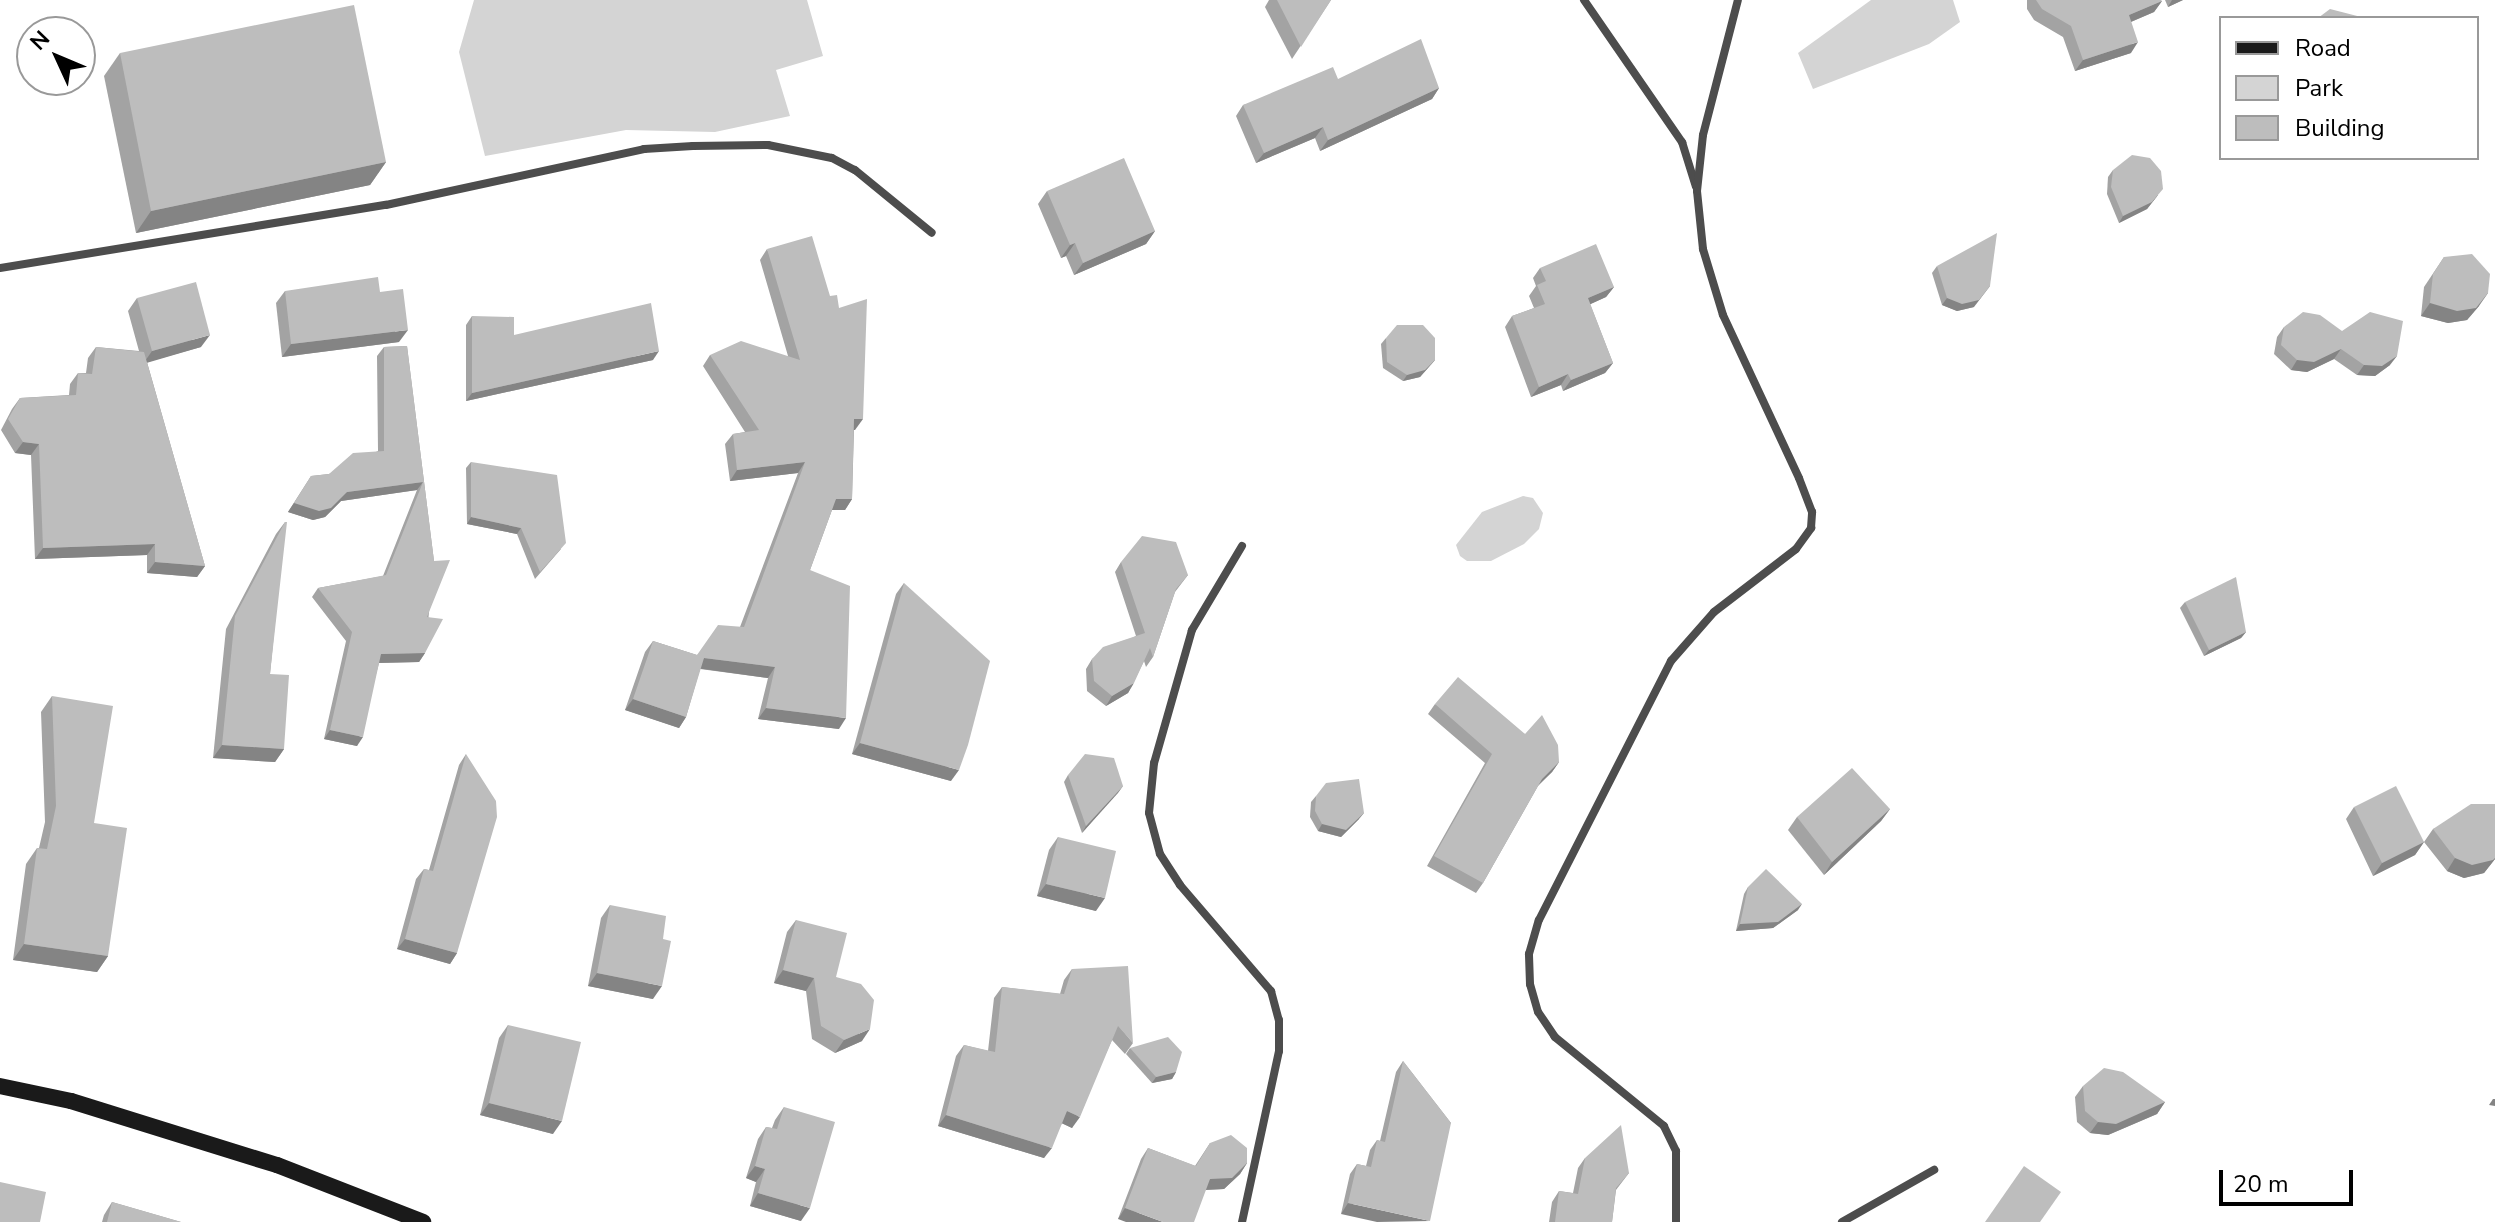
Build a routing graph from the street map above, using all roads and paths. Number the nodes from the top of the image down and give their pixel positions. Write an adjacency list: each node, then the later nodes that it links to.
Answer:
1 (1584, 0): 3 (street)
2 (1738, 0): 3 (street)
3 (1697, 191): 11 (street)
4 (932, 233): 5 (street)
5 (0, 268)
6 (1242, 546): 10 (street)
7 (0, 1086): 9 (street)
8 (1934, 1170): 12 (street)
9 (423, 1222)
10 (1242, 1222)
11 (1676, 1222)
12 (1842, 1222)

